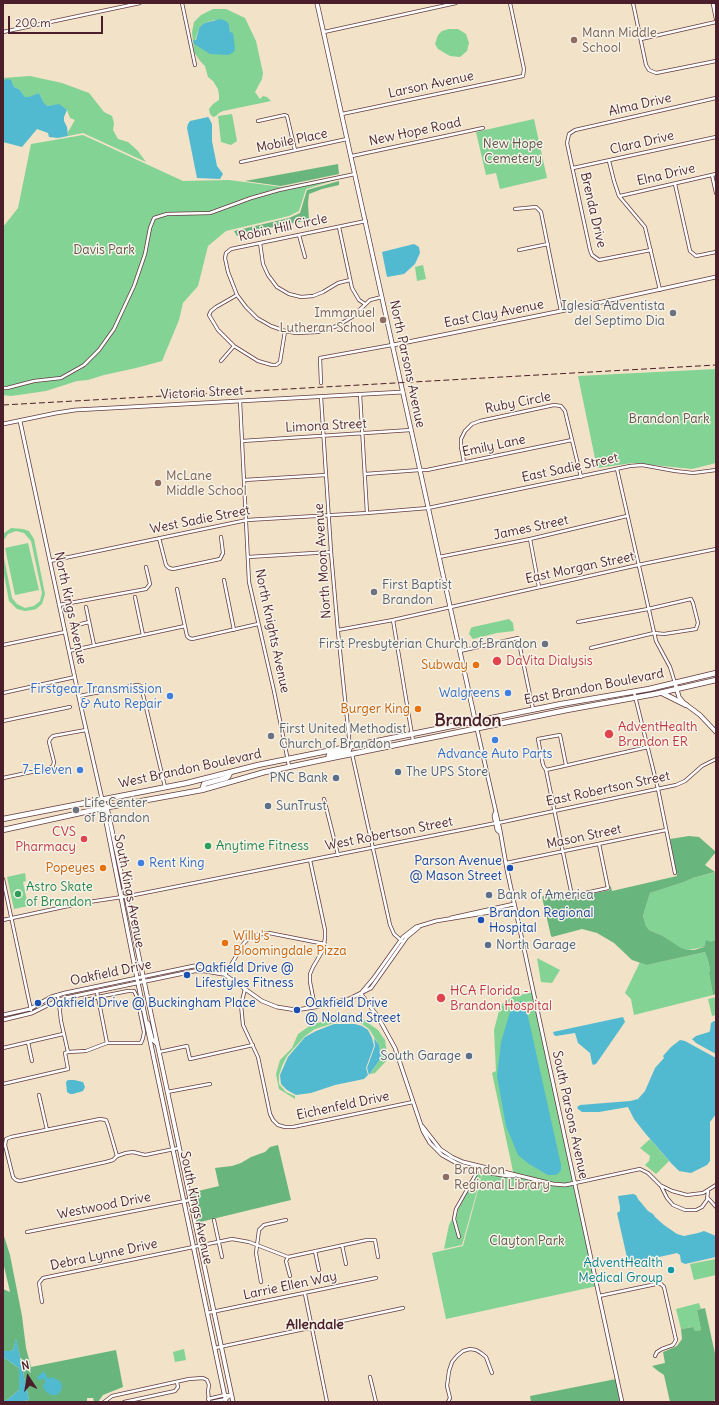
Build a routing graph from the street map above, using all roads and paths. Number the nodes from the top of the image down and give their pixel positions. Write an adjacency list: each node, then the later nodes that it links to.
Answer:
1 (122, 3): 9 (street)
2 (140, 3): 9 (street)
3 (182, 3): 16 (street)
4 (317, 3): 13 (main road, North Parsons Avenue)
5 (456, 3): 13 (street)
6 (510, 3): 18 (street, Larson Avenue)
7 (633, 3): 14 (street)
8 (713, 3): 10 (street)
9 (122, 7): 12 (street)
10 (716, 18)
11 (716, 22): 14 (street)
12 (3, 32)
13 (324, 32): 18 (main road, North Parsons Avenue)
14 (641, 39): 15 (street)
15 (716, 61)
16 (194, 65)
17 (716, 98): 21 (street, Alma Drive)
18 (342, 114): 23 (main road, North Parsons Avenue)
19 (258, 121): 24 (street)
20 (483, 128): 25 (street, New Hope Road)
21 (569, 134): 28 (street, Brenda Drive)
22 (716, 137): 26 (street, Clara Drive)
23 (348, 139): 24 (street, Mobile Place); 25 (main road, North Parsons Avenue)
24 (296, 150): 27 (street, Mobile Place)
25 (352, 156): 29 (main road, North Parsons Avenue)
26 (609, 161): 28 (street, Clara Drive); 33 (street)
27 (241, 162)
28 (573, 168): 41 (street, Brenda Drive)
29 (356, 174): 35 (main road, North Parsons Avenue); 56 (street)
30 (714, 175): 31 (street, Elna Drive); 32 (street)
31 (674, 184): 33 (street, Elna Drive); 42 (street)
32 (716, 192)
33 (619, 196): 41 (street)
34 (515, 209): 39 (street)
35 (366, 221): 36 (street, Robin Hill Circle); 48 (main road, North Parsons Avenue)
36 (339, 227): 37 (street, Robin Hill Circle); 45 (street)
37 (300, 235): 38 (street, Robin Hill Circle); 43 (street)
38 (260, 243): 45 (street); 47 (street, Robin Hill Circle)
39 (548, 244): 40 (street); 50 (street)
40 (519, 250)
41 (651, 250): 46 (street)
42 (716, 252)
43 (305, 257)
44 (716, 277): 46 (street, East Clay Avenue)
45 (350, 280): 49 (street)
46 (660, 290): 50 (street, East Clay Avenue)
47 (237, 295): 51 (street, Robin Hill Circle); 53 (street)
48 (383, 297): 49 (street, Robin Hill Circle); 52 (main road, North Parsons Avenue)
49 (365, 304): 51 (street, Robin Hill Circle)
50 (561, 310): 52 (street, East Clay Avenue)
51 (286, 331): 53 (street)
52 (393, 345): 55 (street); 57 (main road, North Parsons Avenue)
53 (234, 346): 54 (street)
54 (221, 361)
55 (321, 383)
56 (3, 388)
57 (403, 392): 58 (street, Victoria Street); 63 (main road, North Parsons Avenue)
58 (360, 394): 59 (street, Victoria Street); 64 (street)
59 (321, 397): 60 (street, Victoria Street); 65 (street, North Moon Avenue)
60 (240, 401): 61 (street, Victoria Street); 67 (street, North Knights Avenue)
61 (20, 421): 62 (street, Victoria Street); 88 (street, North Kings Avenue)
62 (3, 424)
63 (412, 430): 64 (street, Limona Street); 70 (main road, North Parsons Avenue)
64 (362, 434): 65 (street, Limona Street); 72 (street)
65 (324, 436): 67 (street, Limona Street); 73 (street, North Moon Avenue)
66 (572, 440): 68 (street, Emily Lane); 68 (street, Ruby Circle); 74 (street, Ruby Circle)
67 (242, 441): 75 (street, North Knights Avenue)
68 (464, 462): 70 (street, Emily Lane)
69 (617, 469): 71 (street, East Sadie Street); 74 (street, East Sadie Street); 79 (street)
70 (420, 470): 72 (street, Emily Lane); 76 (main road, North Parsons Avenue)
71 (716, 470)
72 (365, 474): 77 (street)
73 (326, 475): 75 (street); 78 (street, North Moon Avenue)
74 (581, 476): 76 (street, East Sadie Street)
75 (244, 480): 80 (street, North Knights Avenue)
76 (428, 508): 77 (street, West Sadie Street); 87 (main road, North Parsons Avenue)
77 (367, 513): 78 (street, West Sadie Street)
78 (330, 515): 80 (street, West Sadie Street); 85 (street, North Moon Avenue)
79 (627, 516): 83 (street, James Street); 89 (street)
80 (247, 520): 82 (street, West Sadie Street); 86 (street, North Knights Avenue)
81 (221, 537): 82 (street)
82 (159, 538): 88 (street, West Sadie Street)
83 (530, 538): 87 (street, James Street); 92 (street)
84 (716, 549): 89 (street, East Morgan Street)
85 (331, 552): 86 (street); 106 (street, North Moon Avenue)
86 (248, 557): 102 (street, North Knights Avenue)
87 (439, 557): 96 (main road, North Parsons Avenue)
88 (49, 561): 95 (street, North Kings Avenue)
89 (638, 565): 92 (street, East Morgan Street); 98 (street)
90 (146, 567): 95 (street)
91 (224, 580): 105 (street)
92 (539, 587): 96 (street, East Morgan Street)
93 (177, 588): 104 (street)
94 (135, 597): 109 (street)
95 (59, 605): 107 (street, North Kings Avenue)
96 (449, 606): 99 (street, East Morgan Street); 114 (main road, North Parsons Avenue)
97 (86, 607): 100 (street)
98 (648, 609): 101 (street); 108 (street); 108 (street)
99 (393, 620): 106 (street, East Morgan Street); 133 (street)
100 (89, 622): 103 (street); 111 (street)
101 (578, 622)
102 (258, 624): 105 (street); 141 (street, North Knights Avenue)
103 (73, 626)
104 (185, 626): 105 (street); 109 (street)
105 (234, 630)
106 (338, 630): 136 (street, North Moon Avenue)
107 (65, 632): 110 (street); 113 (street, North Kings Avenue)
108 (654, 633): 112 (street); 118 (street)
109 (143, 635): 111 (street)
110 (3, 645)
111 (94, 646): 113 (street)
112 (591, 648)
113 (69, 651): 116 (street, North Kings Avenue)
114 (460, 651): 127 (street); 129 (main road, North Parsons Avenue)
115 (716, 673): 118 (highway, East Brandon Boulevard)
116 (75, 677): 121 (street); 123 (street, North Kings Avenue)
117 (716, 680): 119 (highway, East Brandon Boulevard)
118 (675, 683): 119 (main road); 120 (highway, East Brandon Boulevard)
119 (677, 689): 122 (highway, East Brandon Boulevard); 125 (main road)
120 (634, 691): 124 (street); 127 (highway, East Brandon Boulevard)
121 (3, 692)
122 (662, 693): 124 (highway, East Brandon Boulevard); 125 (highway)
123 (79, 696): 131 (street, North Kings Avenue); 147 (street)
124 (636, 698): 130 (highway, East Brandon Boulevard); 137 (street)
125 (686, 705): 132 (main road)
126 (70, 707): 128 (street)
127 (533, 710): 129 (highway, East Brandon Boulevard)
128 (3, 721)
129 (476, 722): 130 (main road, North Parsons Avenue); 133 (highway, West Brandon Boulevard)
130 (477, 729): 134 (highway, West Brandon Boulevard); 155 (street, South Parsons Avenue)
131 (86, 730): 146 (street); 150 (street, North Kings Avenue)
132 (716, 732)
133 (412, 735): 134 (street); 135 (highway, West Brandon Boulevard)
134 (413, 741): 138 (highway, West Brandon Boulevard)
135 (372, 743): 136 (highway, West Brandon Boulevard); 138 (highway)
136 (350, 747): 139 (highway); 141 (highway, West Brandon Boulevard)
137 (648, 747): 142 (street); 148 (street)
138 (352, 754): 139 (highway, West Brandon Boulevard); 159 (street)
139 (328, 759): 143 (highway, West Brandon Boulevard)
140 (716, 759): 148 (street, East Robertson Street)
141 (288, 760): 143 (street, North Knights Avenue); 145 (highway, West Brandon Boulevard)
142 (566, 765): 144 (street); 144 (street)
143 (289, 767): 149 (highway, West Brandon Boulevard)
144 (546, 770): 153 (street)
145 (230, 773): 147 (highway, West Brandon Boulevard); 149 (highway)
146 (3, 778)
147 (165, 787): 150 (highway, West Brandon Boulevard)
148 (658, 789): 153 (street, East Robertson Street); 157 (street)
149 (202, 790): 152 (highway, West Brandon Boulevard)
150 (102, 799): 152 (main road, South Kings Avenue); 154 (highway, West Brandon Boulevard)
151 (324, 799): 161 (street)
152 (105, 808): 156 (highway, West Brandon Boulevard); 166 (main road, South Kings Avenue); 167 (main road, South Kings Avenue)
153 (554, 811): 155 (street, East Robertson Street); 160 (street)
154 (3, 819)
155 (497, 823): 159 (street, West Robertson Street); 163 (street, South Parsons Avenue)
156 (3, 830)
157 (666, 830): 158 (street, Mason Street); 164 (street)
158 (599, 844): 160 (street, Mason Street); 160 (street)
159 (373, 848): 161 (street, West Robertson Street); 171 (street)
160 (563, 851): 163 (street, Mason Street)
161 (338, 855): 162 (street, West Robertson Street)
162 (310, 860): 166 (street, West Robertson Street); 172 (street)
163 (505, 863): 168 (street, South Parsons Avenue)
164 (675, 873)
165 (3, 879): 169 (street)
166 (126, 897): 167 (street, West Robertson Street); 174 (main road, South Kings Avenue)
167 (120, 898): 169 (street, West Robertson Street); 175 (main road, South Kings Avenue)
168 (514, 906): 171 (street, Oakfield Drive); 210 (street, South Parsons Avenue)
169 (11, 918): 170 (street, West Robertson Street); 187 (street)
170 (3, 920)
171 (402, 941): 181 (street, Oakfield Drive)
172 (325, 944): 173 (street); 186 (street)
173 (225, 975): 174 (street, Oakfield Drive); 176 (street, Oakfield Drive); 178 (street, Oakfield Drive)
174 (143, 976): 175 (street, Oakfield Drive); 176 (main road, South Kings Avenue)
175 (136, 978): 177 (main road, South Kings Avenue); 180 (street, Oakfield Drive)
176 (144, 982): 177 (street, Oakfield Drive); 194 (main road, South Kings Avenue)
177 (138, 983): 179 (street, Oakfield Drive); 184 (main road, South Kings Avenue)
178 (245, 988): 186 (street, Oakfield Drive); 195 (street, Eichenfeld Drive)
179 (97, 992): 182 (street); 183 (street, Oakfield Drive)
180 (58, 994): 183 (street); 187 (street, Oakfield Drive)
181 (360, 994): 186 (street, Oakfield Drive); 204 (street)
182 (98, 997): 185 (street); 193 (street); 193 (street)
183 (58, 1000): 185 (street); 188 (street, Oakfield Drive)
184 (142, 1005): 194 (main road); 207 (main road, South Kings Avenue)
185 (59, 1007): 191 (street)
186 (315, 1007)
187 (30, 1009): 188 (street); 189 (street, Oakfield Drive)
188 (32, 1013): 190 (street, Oakfield Drive)
189 (3, 1015)
190 (3, 1020)
191 (63, 1034): 192 (street); 197 (street)
192 (28, 1042): 196 (street); 199 (street)
193 (107, 1043): 197 (street)
194 (157, 1044): 198 (main road, South Kings Avenue)
195 (253, 1045): 198 (street); 204 (street, Eichenfeld Drive)
196 (3, 1048)
197 (68, 1052): 200 (street)
198 (159, 1052): 202 (main road, South Kings Avenue)
199 (32, 1062)
200 (3, 1084)
201 (210, 1084): 202 (street)
202 (167, 1092): 206 (main road, South Kings Avenue)
203 (39, 1095): 205 (street)
204 (413, 1102): 209 (street)
205 (47, 1130): 208 (street); 208 (street)
206 (179, 1148): 207 (street); 215 (main road, South Kings Avenue)
207 (173, 1149): 208 (street); 216 (main road, South Kings Avenue)
208 (117, 1156)
209 (477, 1168): 210 (street); 221 (street)
210 (575, 1183): 211 (street); 237 (street, South Parsons Avenue)
211 (660, 1186): 213 (street); 214 (street)
212 (716, 1186): 213 (street)
213 (708, 1190): 214 (street)
214 (708, 1197): 217 (street)
215 (190, 1200): 216 (street, Westwood Drive); 225 (main road, South Kings Avenue)
216 (184, 1201): 220 (street, Westwood Drive); 226 (main road, South Kings Avenue)
217 (716, 1207)
218 (214, 1220): 222 (street)
219 (286, 1220): 223 (street)
220 (27, 1232)
221 (459, 1237)
222 (219, 1242): 223 (street, Debra Lynne Drive); 225 (street, Debra Lynne Drive); 229 (street)
223 (256, 1245): 228 (street, Debra Lynne Drive); 235 (street)
224 (342, 1245): 227 (street); 230 (street); 231 (street)
225 (199, 1246): 226 (street, Debra Lynne Drive); 240 (main road, South Kings Avenue)
226 (194, 1247): 238 (street, Debra Lynne Drive); 241 (main road, South Kings Avenue)
227 (315, 1251): 228 (street); 232 (street)
228 (288, 1256): 233 (street)
229 (222, 1257)
230 (378, 1257)
231 (346, 1264)
232 (318, 1270)
233 (290, 1276)
234 (376, 1278): 236 (street, Larrie Ellen Way)
235 (261, 1282)
236 (305, 1294): 240 (street, Larrie Ellen Way); 242 (street)
237 (599, 1296): 245 (street); 258 (street, South Parsons Avenue)
238 (42, 1302)
239 (403, 1308): 242 (street)
240 (213, 1312): 241 (street, Larrie Ellen Way); 243 (main road, South Kings Avenue)
241 (207, 1313): 244 (main road, South Kings Avenue)
242 (312, 1328): 243 (street); 255 (street)
243 (220, 1347): 244 (street); 249 (main road, South Kings Avenue)
244 (215, 1348): 250 (main road, South Kings Avenue)
245 (655, 1356)
246 (492, 1372): 257 (street)
247 (370, 1377): 256 (street)
248 (177, 1382): 251 (street); 252 (street); 253 (street)
249 (231, 1395): 250 (street); 254 (main road, South Kings Avenue)
250 (226, 1399): 251 (street)
251 (209, 1401)
252 (104, 1402)
253 (124, 1402)
254 (233, 1402)
255 (327, 1402)
256 (376, 1402)
257 (448, 1402)
258 (622, 1402)

